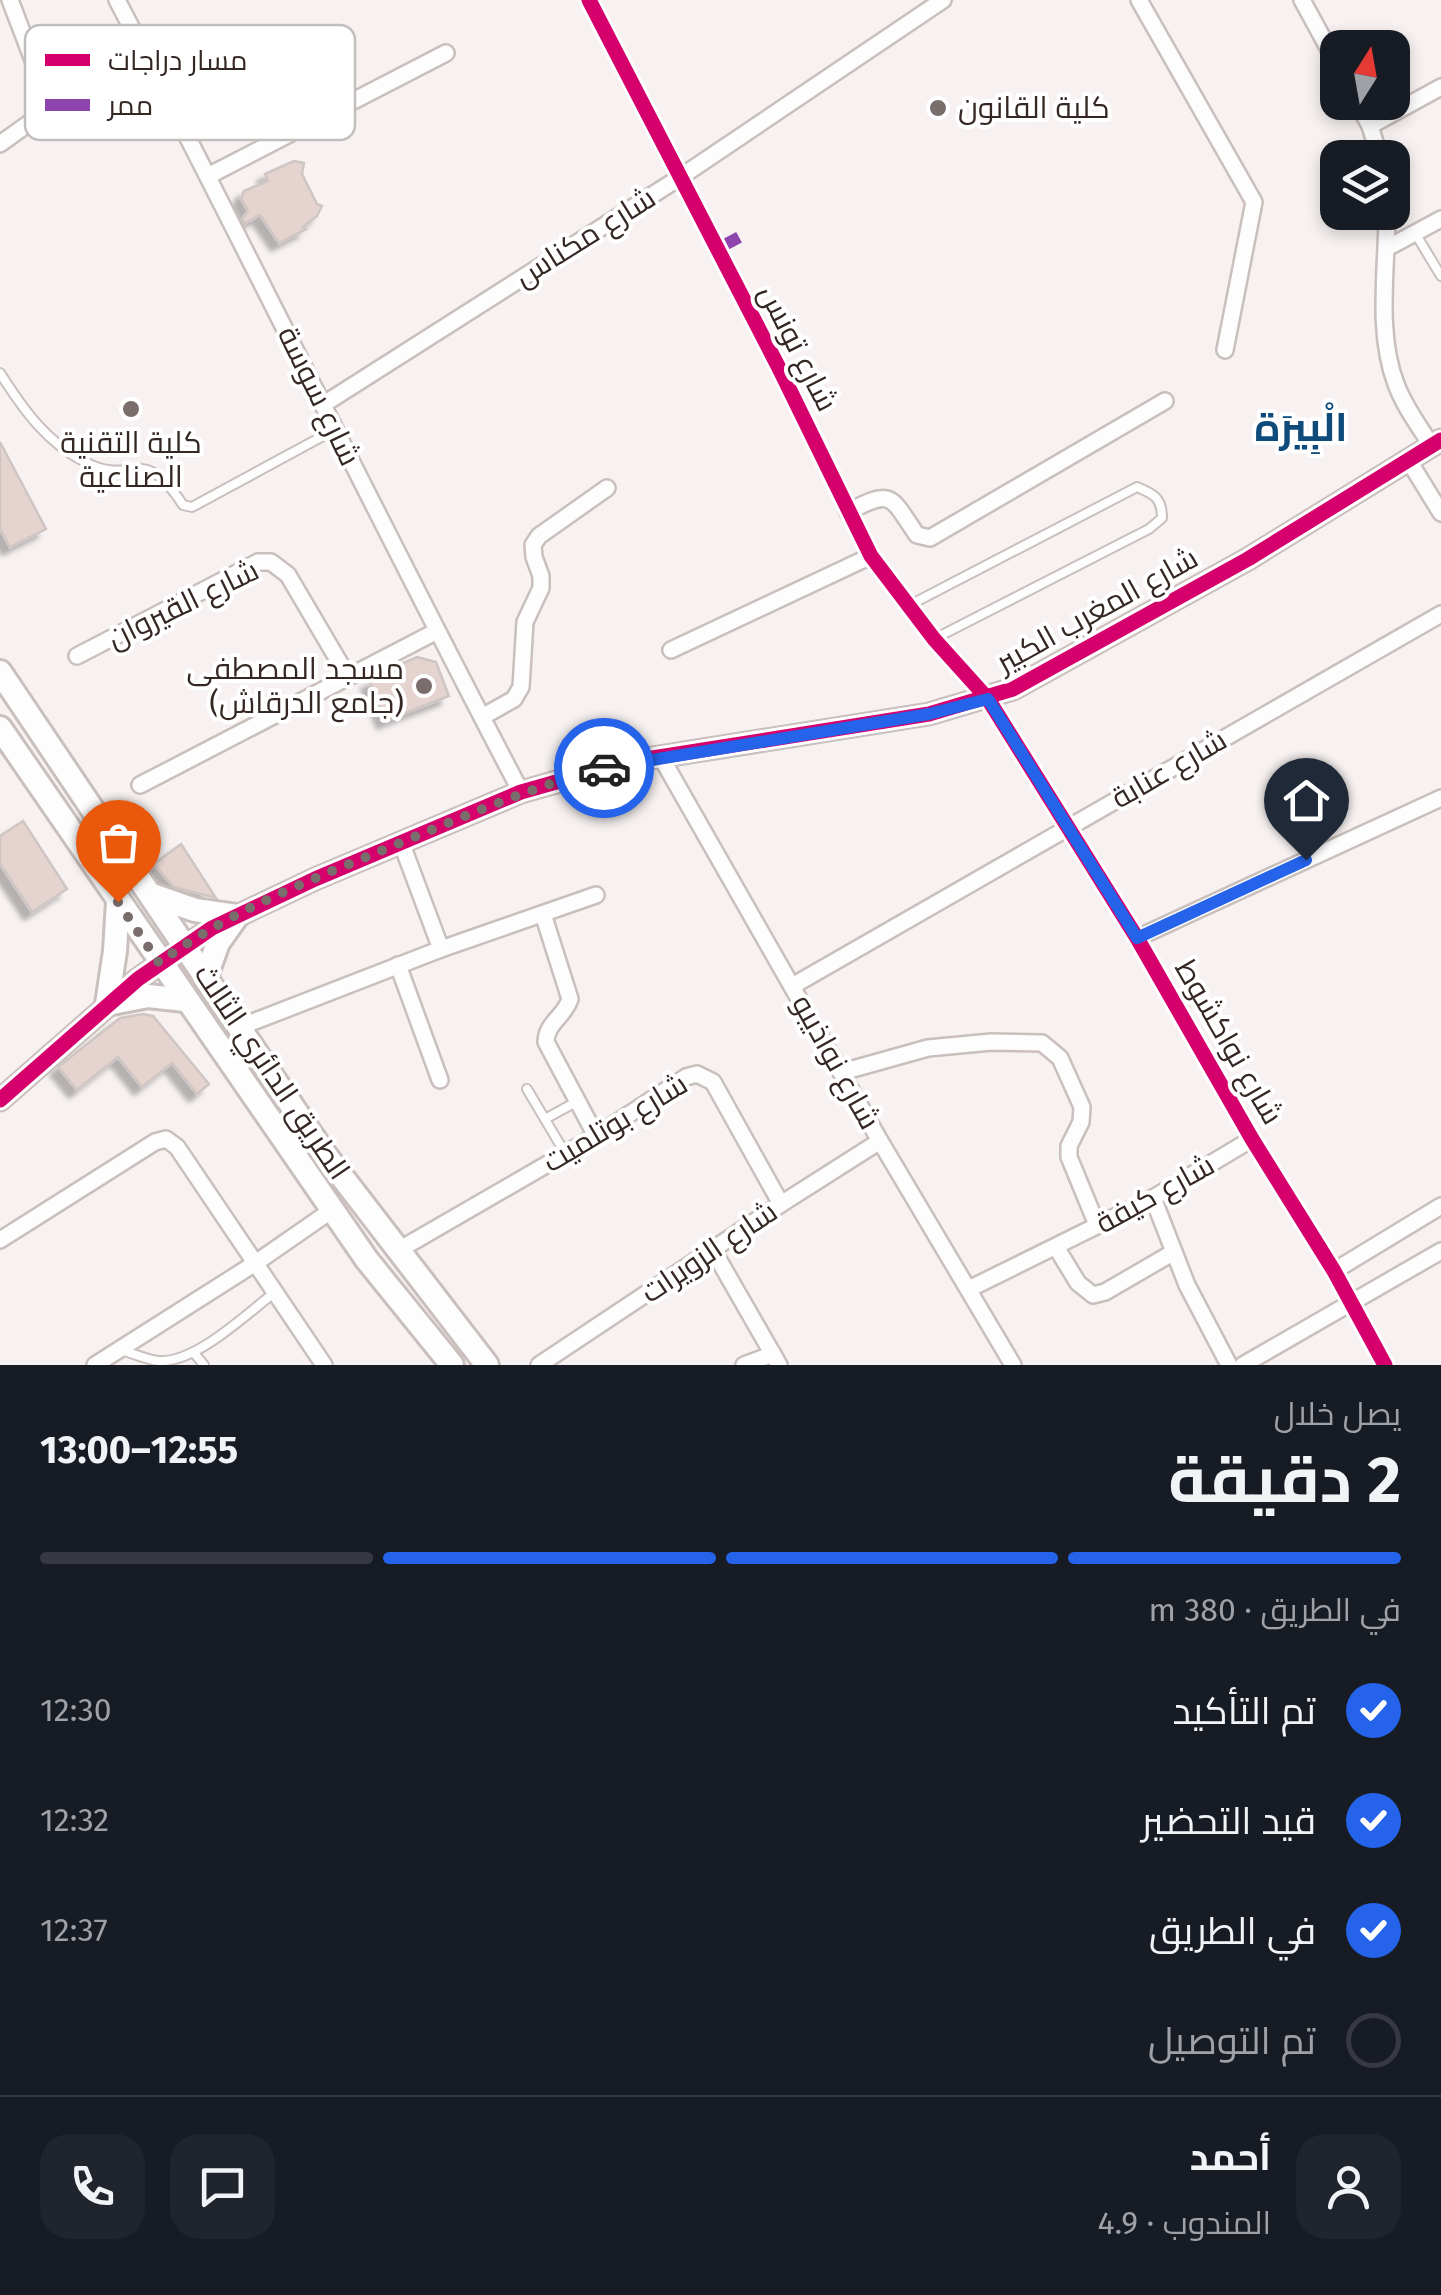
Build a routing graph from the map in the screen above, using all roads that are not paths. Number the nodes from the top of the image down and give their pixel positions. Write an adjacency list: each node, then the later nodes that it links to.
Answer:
1 (10, 0): 9 (street)
2 (117, 0): 7 (street, شارع سوسة)
3 (589, 0): 21 (street, شارع تونس)
4 (943, 0): 21 (street, شارع مكناس)
5 (1139, 0): 27 (street)
6 (1302, 0): 8 (street)
7 (130, 25)
8 (1320, 33)
9 (25, 39)
10 (446, 53): 12 (street)
11 (1441, 87): 15 (street)
12 (355, 100)
13 (1367, 120): 15 (street)
14 (25, 126): 19 (street)
15 (1370, 126): 18 (street)
16 (189, 140): 20 (street, شارع سوسة)
17 (278, 140): 20 (street)
18 (1374, 140)
19 (0, 144)
20 (208, 176): 30 (street, شارع سوسة)
21 (679, 178): 30 (street, شارع مكناس); 35 (street, شارع تونس)
22 (1441, 220): 24 (street)
23 (1388, 230): 25 (street)
24 (1415, 234): 25 (street); 26 (lane)
25 (1388, 248): 32 (street)
26 (1441, 276)
27 (1225, 350)
28 (0, 373): 31 (lane)
29 (1165, 401): 35 (street)
30 (324, 404): 31 (street, شارع سوسة)
31 (336, 429): 40 (street, شارع سوسة)
32 (1436, 442): 33 (street, شارع المغرب الكبير)
33 (1409, 461): 36 (street); 46 (street, شارع المغرب الكبير)
34 (607, 488): 47 (street)
35 (848, 512): 37 (street, شارع تونس)
36 (1441, 513)
37 (871, 556): 38 (street, شارع تونس); 42 (street)
38 (908, 606): 41 (street, شارع تونس); 41 (lane)
39 (1441, 614): 53 (street, شارع عنابة)
40 (436, 631): 45 (street); 47 (street, شارع سوسة)
41 (934, 639): 46 (street, شارع تونس)
42 (671, 650)
43 (77, 656): 45 (street, شارع القيروان)
44 (0, 672): 55 (main road, الطريق الدائري الثالث)
45 (348, 677): 50 (street)
46 (988, 699): 49 (street, شارع المغرب الكبير); 53 (street, شارع نواكشوط)
47 (482, 717): 51 (street, شارع سوسة)
48 (0, 728): 57 (main road, الطريق الدائري الثالث)
49 (661, 757): 51 (street, شارع المغرب الكبير); 66 (street, شارع نواذيبو)
50 (140, 784)
51 (521, 792): 54 (street, شارع المغرب الكبير)
52 (1441, 798): 60 (street)
53 (1068, 826): 60 (street, شارع نواكشوط); 66 (street, شارع عنابة)
54 (401, 842): 59 (street, شارع المغرب الكبير); 62 (street)
55 (152, 895): 59 (main road); 61 (main road, الطريق الدائري الثالث)
56 (596, 895): 58 (street)
57 (118, 902): 63 (main road, الطريق الدائري الثالث); 68 (main road)
58 (543, 914): 62 (street); 74 (street)
59 (237, 916): 61 (street, شارع المغرب الكبير); 65 (main road)
60 (1137, 938): 77 (street, شارع نواكشوط)
61 (185, 944): 63 (street, شارع المغرب الكبير); 65 (main road, الطريق الدائري الثالث)
62 (441, 948): 64 (street)
63 (159, 963): 67 (main road, الطريق الدائري الثالث); 68 (street, شارع المغرب الكبير)
64 (398, 965): 69 (street); 71 (street)
65 (206, 976): 69 (main road, الطريق الدائري الثالث)
66 (794, 984): 70 (street, شارع نواذيبو)
67 (185, 1000): 68 (main road); 83 (main road, الطريق الدائري الثالث)
68 (108, 1004): 73 (street, شارع المغرب الكبير)
69 (240, 1027): 88 (main road, الطريق الدائري الثالث)
70 (842, 1072): 78 (street, شارع نواذيبو); 84 (street)
71 (440, 1080)
72 (527, 1089): 75 (lane)
73 (0, 1100)
74 (577, 1102): 75 (lane); 76 (street)
75 (545, 1119): 79 (lane)
76 (596, 1136): 79 (street, شارع بوتلميت); 81 (street, شارع بوتلميت)
77 (1252, 1139): 80 (street, شارع كيفة); 92 (street, شارع نواكشوط)
78 (880, 1142): 81 (street, شارع الزويرات); 93 (street, شارع نواذيبو)
79 (565, 1154): 88 (street, شارع بوتلميت)
80 (1153, 1198): 84 (street, شارع كيفة); 90 (street)
81 (780, 1204): 87 (street, شارع الزويرات)
82 (1441, 1206): 92 (street)
83 (332, 1210): 91 (street); 102 (main road, الطريق الدائري الثالث)
84 (1097, 1225): 86 (street, شارع كيفة)
85 (0, 1240): 91 (street)
86 (1056, 1247): 90 (street, شارع كيفة); 93 (street, شارع كيفة)
87 (713, 1250): 98 (street); 104 (street, شارع الزويرات)
88 (397, 1251): 103 (main road, الطريق الدائري الثالث)
89 (1441, 1251): 95 (street)
90 (1174, 1252): 107 (street)
91 (254, 1264): 94 (street); 96 (street)
92 (1334, 1271): 95 (street, شارع نواكشوط)
93 (970, 1288): 106 (street, شارع نواذيبو)
94 (274, 1293): 97 (lane); 101 (street)
95 (1351, 1302): 108 (street); 109 (street, شارع نواكشوط)
96 (120, 1349): 97 (lane); 99 (street)
97 (194, 1353): 100 (lane)
98 (776, 1360): 105 (street)
99 (95, 1365)
100 (204, 1365)
101 (324, 1365)
102 (452, 1365)
103 (487, 1365)
104 (539, 1365)
105 (744, 1365)
106 (1014, 1365)
107 (1229, 1365)
108 (1244, 1365)
109 (1385, 1365)

